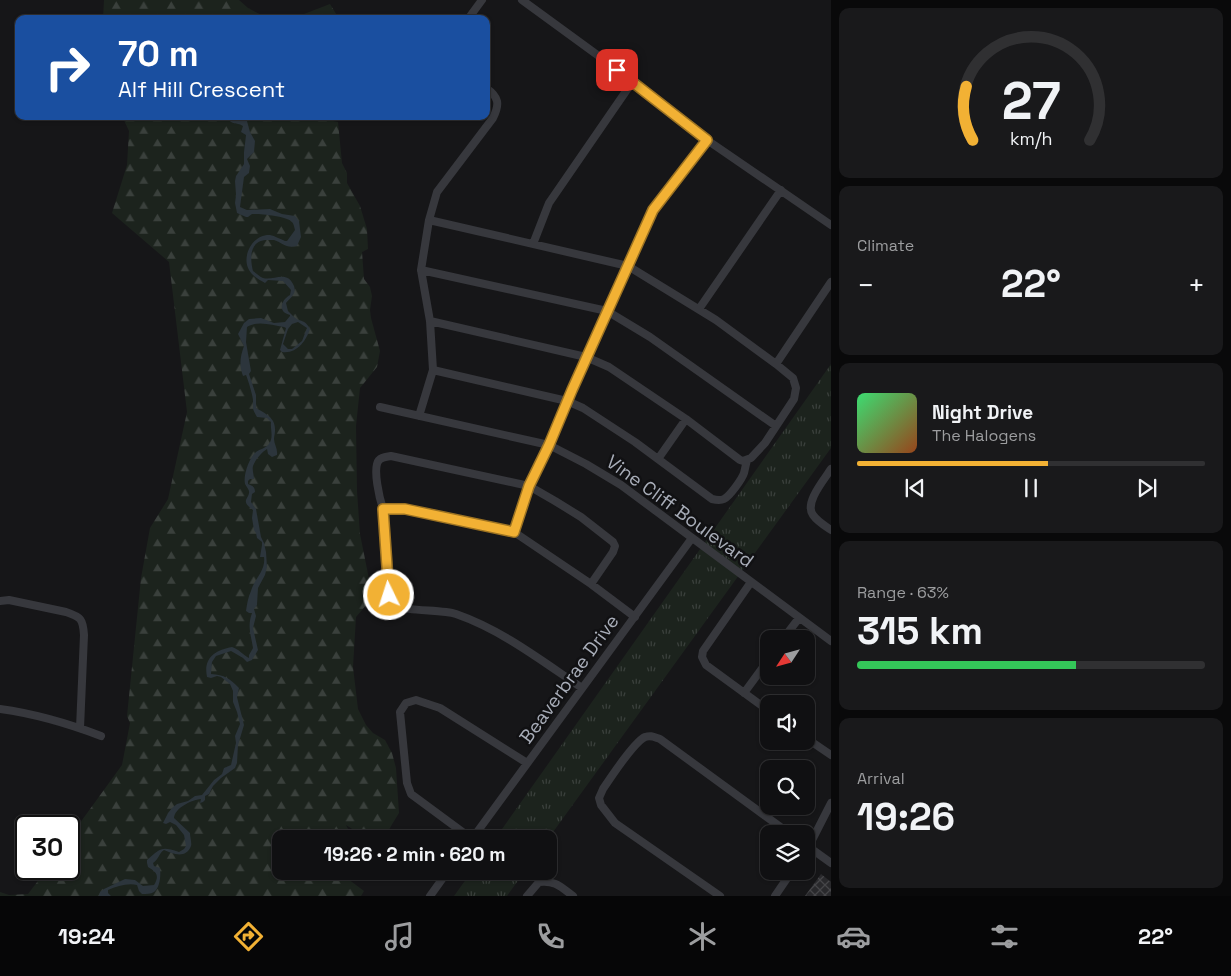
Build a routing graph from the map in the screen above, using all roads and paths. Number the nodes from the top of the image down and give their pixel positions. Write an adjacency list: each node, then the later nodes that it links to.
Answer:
1 (482, 0): 3 (street)
2 (522, 0): 4 (street)
3 (471, 15)
4 (633, 81): 6 (street); 10 (street)
5 (490, 91): 8 (street)
6 (707, 140): 7 (street); 11 (street)
7 (781, 190): 9 (street); 14 (street)
8 (429, 220): 10 (street); 12 (street)
9 (831, 225)
10 (533, 244): 11 (street)
11 (628, 266): 14 (street); 15 (street)
12 (421, 270): 15 (street); 16 (street)
13 (831, 282): 18 (street)
14 (699, 310): 18 (street)
15 (607, 311): 17 (street); 24 (street)
16 (430, 321): 17 (street); 19 (street)
17 (586, 357): 20 (street); 23 (street)
18 (776, 364): 24 (street)
19 (433, 370): 20 (street); 22 (street)
20 (567, 401): 25 (street); 26 (street)
21 (380, 407): 22 (street, Vine Cliff Boulevard)
22 (419, 416): 25 (street, Vine Cliff Boulevard)
23 (686, 419): 26 (street); 27 (street)
24 (776, 426): 27 (street)
25 (549, 445): 29 (street); 33 (street, Vine Cliff Boulevard)
26 (658, 459): 27 (street)
27 (747, 460)
28 (831, 469): 31 (street)
29 (529, 486): 30 (street); 32 (street); 35 (street)
30 (383, 509): 32 (street); 42 (street)
31 (831, 530)
32 (514, 532): 35 (street)
33 (692, 538): 34 (street, Vine Cliff Boulevard); 37 (street, Beaverbrae Drive)
34 (751, 582): 38 (street, Vine Cliff Boulevard); 43 (street)
35 (591, 584): 37 (street)
36 (0, 601): 46 (street)
37 (635, 617): 42 (street, Beaverbrae Drive)
38 (799, 618): 39 (street); 40 (street, Vine Cliff Boulevard)
39 (790, 630)
40 (831, 641)
41 (760, 671): 43 (street)
42 (582, 688): 50 (street, Beaverbrae Drive)
43 (744, 693): 44 (street)
44 (760, 705)
45 (0, 709): 46 (street)
46 (80, 728): 47 (street)
47 (101, 736)
48 (815, 744): 49 (street)
49 (831, 755)
50 (527, 763): 53 (street); 54 (street, Beaverbrae Drive)
51 (831, 803): 55 (street)
52 (778, 825): 63 (street)
53 (460, 830)
54 (479, 830)
55 (815, 833)
56 (815, 853): 57 (street)
57 (831, 863)
58 (442, 880): 60 (street)
59 (786, 880): 64 (street)
60 (430, 896)
61 (527, 896): 62 (street)
62 (573, 896)
63 (720, 896)
64 (775, 896)

